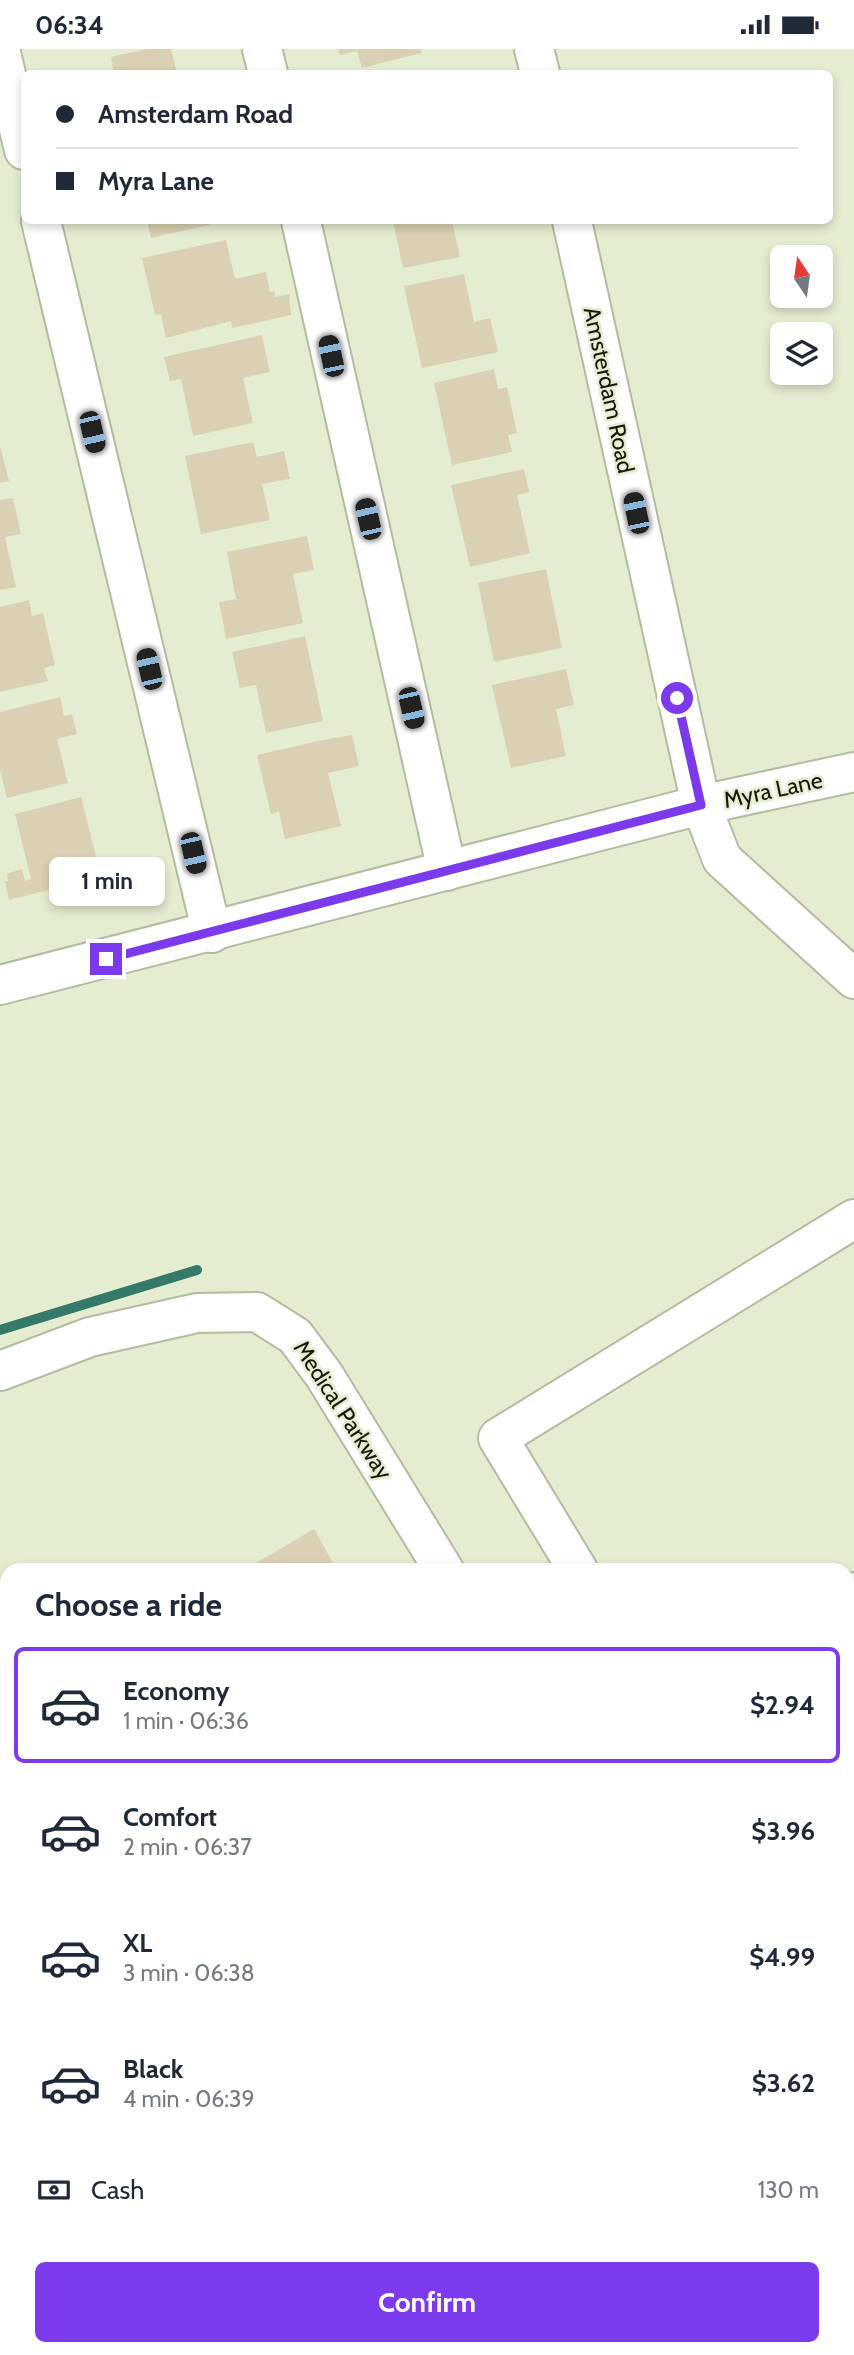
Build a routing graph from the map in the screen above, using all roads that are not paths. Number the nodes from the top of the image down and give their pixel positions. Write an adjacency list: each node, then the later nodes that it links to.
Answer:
1 (1, 49): 6 (main road)
2 (262, 49): 4 (main road)
3 (534, 49): 5 (main road)
4 (267, 70)
5 (539, 70)
6 (21, 137)
7 (42, 224): 13 (main road)
8 (302, 224): 12 (main road)
9 (573, 224): 11 (main road, Amsterdam Road)
10 (854, 772): 11 (main road, Myra Lane)
11 (701, 805): 12 (main road, Myra Lane); 14 (main road, Amsterdam Road)
12 (447, 871): 13 (main road, Myra Lane)
13 (212, 933): 15 (main road, Myra Lane)
14 (854, 979)
15 (0, 985)
16 (854, 1219): 19 (main road)
17 (0, 1371): 18 (main road, Medical Parkway)
18 (440, 1563)
19 (574, 1563)

